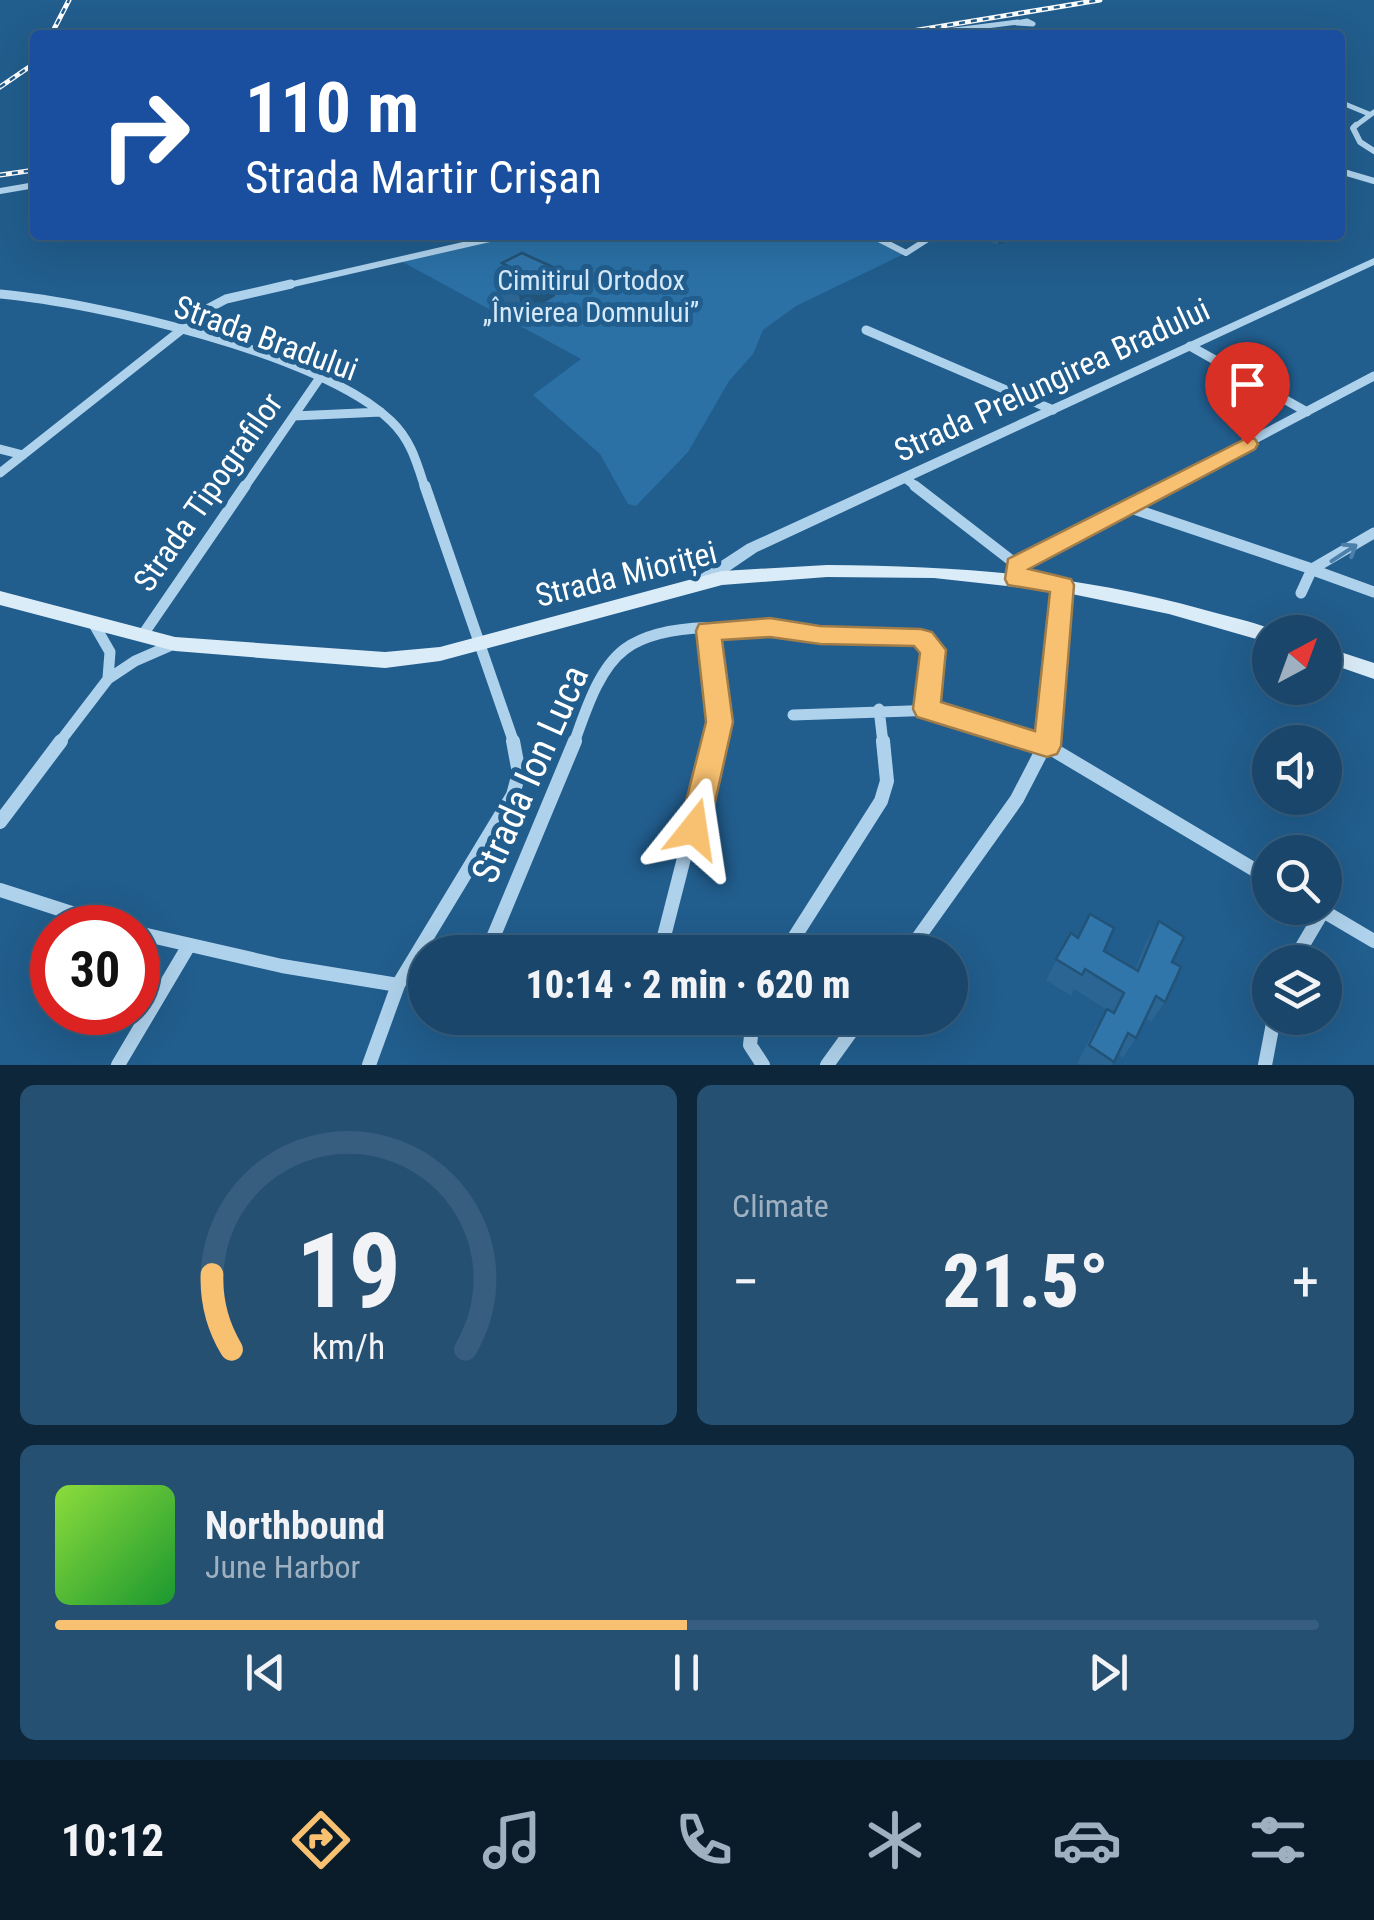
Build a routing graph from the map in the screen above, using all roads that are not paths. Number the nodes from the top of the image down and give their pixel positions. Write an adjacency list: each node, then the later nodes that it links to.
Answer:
1 (955, 30): 2 (street)
2 (1029, 30)
3 (1345, 104): 4 (street)
4 (1372, 113): 5 (street)
5 (1374, 152)
6 (1345, 172): 7 (street)
7 (1374, 181)
8 (30, 186): 9 (street)
9 (0, 191)
10 (485, 240): 15 (street)
11 (881, 240): 12 (street)
12 (926, 240)
13 (1373, 262): 17 (street, Strada Prelungirea Bradului)
14 (0, 294): 15 (street, Strada Bradului)
15 (181, 330): 19 (street, Strada Bradului); 25 (street)
16 (866, 330): 20 (street)
17 (1190, 346): 20 (street, Strada Prelungirea Bradului); 22 (street)
18 (1374, 376): 22 (street)
19 (318, 379): 21 (street, Strada Bradului); 23 (street, Strada Tipografilor)
20 (1053, 410): 27 (street, Strada Prelungirea Bradului)
21 (381, 412): 23 (street); 43 (street, Strada Bradului)
22 (1307, 412): 28 (street)
23 (294, 416): 42 (street, Strada Tipografilor)
24 (0, 448): 25 (street)
25 (23, 455): 26 (street)
26 (0, 473)
27 (905, 478): 30 (street, Strada Prelungirea Bradului); 32 (street)
28 (1128, 507): 31 (street); 32 (street)
29 (1374, 533): 31 (street, one-way to 29)
30 (752, 548): 33 (street); 34 (street, Strada Prelungirea Bradului)
31 (1312, 569): 36 (street); 37 (street)
32 (1017, 572): 33 (main road, Strada Mioriței); 35 (main road, Strada Mioriței)
33 (762, 574): 34 (main road, Strada Mioriței)
34 (701, 582): 43 (main road, Strada Mioriței)
35 (1062, 585): 41 (main road, Strada Mioriței); 51 (street)
36 (1374, 592)
37 (1301, 593)
38 (0, 598): 39 (main road, Strada Mioriței)
39 (95, 626): 42 (main road, Strada Mioriței); 47 (street)
40 (708, 631): 48 (street); 57 (street, Strada Ion Luca); 58 (street)
41 (1252, 631)
42 (142, 636): 44 (main road, Strada Mioriței)
43 (479, 643): 44 (main road, Strada Mioriței); 64 (street, Strada Ion Luca)
44 (175, 644): 47 (street, Strada Tipografilor)
45 (1342, 660): 46 (main road)
46 (1374, 671)
47 (108, 680): 52 (street, Strada Tipografilor)
48 (927, 709): 49 (street); 51 (street)
49 (879, 710): 50 (street); 59 (street)
50 (793, 715)
51 (1047, 746): 53 (street); 60 (street)
52 (0, 822)
53 (1252, 868)
54 (0, 890): 55 (street)
55 (47, 905)
56 (1342, 922): 62 (street)
57 (494, 935)
58 (664, 935)
59 (797, 935)
60 (920, 935)
61 (160, 939): 63 (street)
62 (1374, 941)
63 (188, 947): 64 (street); 68 (street)
64 (398, 985): 69 (street, Strada Ion Luca)
65 (751, 1035): 70 (street)
66 (849, 1035): 71 (street)
67 (1271, 1035): 72 (street)
68 (118, 1065)
69 (369, 1065)
70 (763, 1065)
71 (827, 1065)
72 (1265, 1065)

